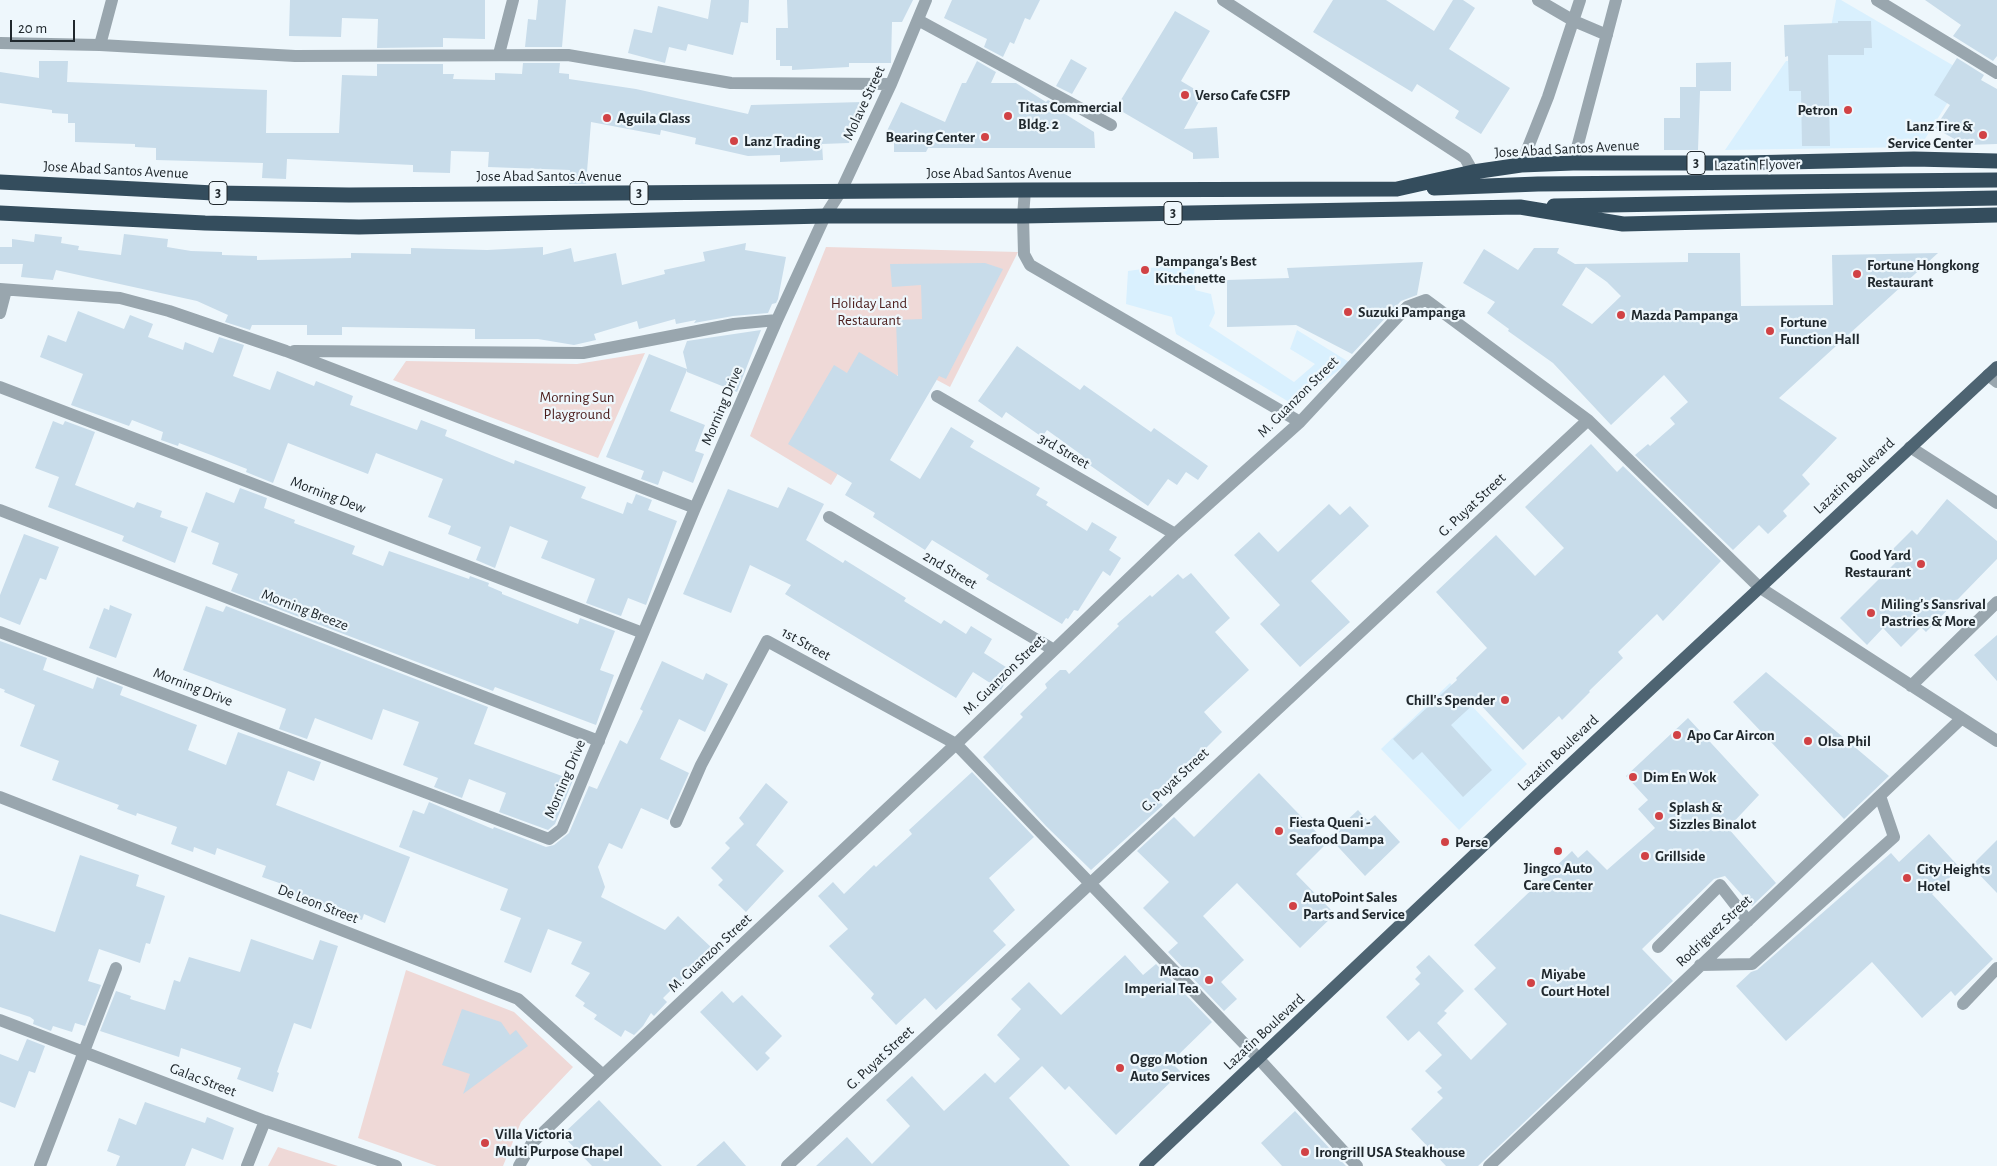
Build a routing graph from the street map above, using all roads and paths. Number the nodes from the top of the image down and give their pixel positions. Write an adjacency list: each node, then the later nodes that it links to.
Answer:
1 (112, 0): 13 (street)
2 (513, 0): 14 (street)
3 (926, 0): 9 (street, Molave Street)
4 (1223, 0): 21 (street)
5 (1538, 0): 10 (street)
6 (1580, 0): 10 (street)
7 (1616, 0): 11 (street)
8 (1877, 0): 15 (street)
9 (918, 20): 16 (street, Molave Street); 17 (street)
10 (1574, 21): 11 (street); 20 (street)
11 (1607, 35): 19 (street)
12 (0, 43): 13 (street)
13 (100, 45): 14 (street)
14 (499, 54): 16 (street)
15 (1997, 73)
16 (891, 84): 26 (street, Molave Street)
17 (1111, 125)
18 (1997, 161): 19 (highway, Jose Abad Santos Avenue / 3)
19 (1573, 163): 20 (highway, Jose Abad Santos Avenue / 3)
20 (1521, 166): 21 (highway, Jose Abad Santos Avenue / 3)
21 (1473, 172): 24 (highway, Jose Abad Santos Avenue / 3)
22 (1997, 180): 24 (highway, Lazatin Flyover / 3)
23 (0, 182): 26 (highway, Jose Abad Santos Avenue / 3)
24 (1397, 189): 25 (highway, Jose Abad Santos Avenue / 3)
25 (1025, 190): 26 (highway, Jose Abad Santos Avenue / 3); 32 (street)
26 (841, 191): 31 (street, Molave Street)
27 (1997, 198): 28 (highway, 3)
28 (1520, 207): 30 (highway, 3); 32 (highway, 3)
29 (0, 212): 31 (highway, 3)
30 (1997, 215)
31 (825, 216): 32 (highway, 3); 35 (street, Morning Drive)
32 (1023, 216): 41 (street)
33 (3, 290): 34 (street); 36 (street)
34 (0, 313)
35 (777, 320): 36 (street); 44 (street, Morning Drive)
36 (286, 351): 44 (street)
37 (1994, 374): 42 (main road, Lazatin Boulevard)
38 (0, 387): 51 (street, Morning Dew)
39 (937, 396): 47 (street, 3rd Street)
40 (1588, 420): 41 (street, M. Guanzon Street); 48 (street); 61 (street, G. Puyat Street)
41 (1300, 422): 47 (street, M. Guanzon Street)
42 (1910, 447): 43 (street); 48 (main road, Lazatin Boulevard)
43 (1997, 503)
44 (695, 508): 51 (street, Morning Drive)
45 (0, 510): 55 (street, Morning Breeze)
46 (829, 517): 52 (street, 2nd Street)
47 (1175, 534): 52 (street, M. Guanzon Street)
48 (1759, 587): 53 (street); 70 (main road, Lazatin Boulevard)
49 (1997, 602): 53 (street)
50 (0, 632): 55 (street, Morning Drive)
51 (643, 633): 55 (street, Morning Drive)
52 (1054, 650): 57 (street, M. Guanzon Street)
53 (1911, 686): 54 (street)
54 (1961, 719): 56 (street); 58 (street, Rodriguez Street)
55 (599, 741)
56 (1997, 741)
57 (956, 744): 60 (street, 1st Street); 61 (street); 71 (street, M. Guanzon Street)
58 (1880, 796): 62 (street, Rodriguez Street); 64 (street)
59 (0, 797): 71 (street, De Leon Street)
60 (676, 822)
61 (1089, 882): 70 (street); 77 (street, G. Puyat Street)
62 (1748, 921): 63 (street); 64 (street, Rodriguez Street)
63 (1658, 947)
64 (1700, 966): 80 (street, Rodriguez Street)
65 (116, 968): 69 (street)
66 (1997, 968): 67 (street)
67 (1964, 1004)
68 (0, 1020): 69 (street, Galac Street)
69 (84, 1052): 72 (street, Galac Street); 73 (street)
70 (1258, 1060): 78 (main road, Lazatin Boulevard); 79 (street)
71 (603, 1075): 76 (street, M. Guanzon Street)
72 (265, 1121): 74 (street); 75 (street, Galac Street)
73 (40, 1166)
74 (247, 1166)
75 (396, 1166)
76 (519, 1166)
77 (786, 1166)
78 (1145, 1166)
79 (1356, 1166)
80 (1488, 1166)

